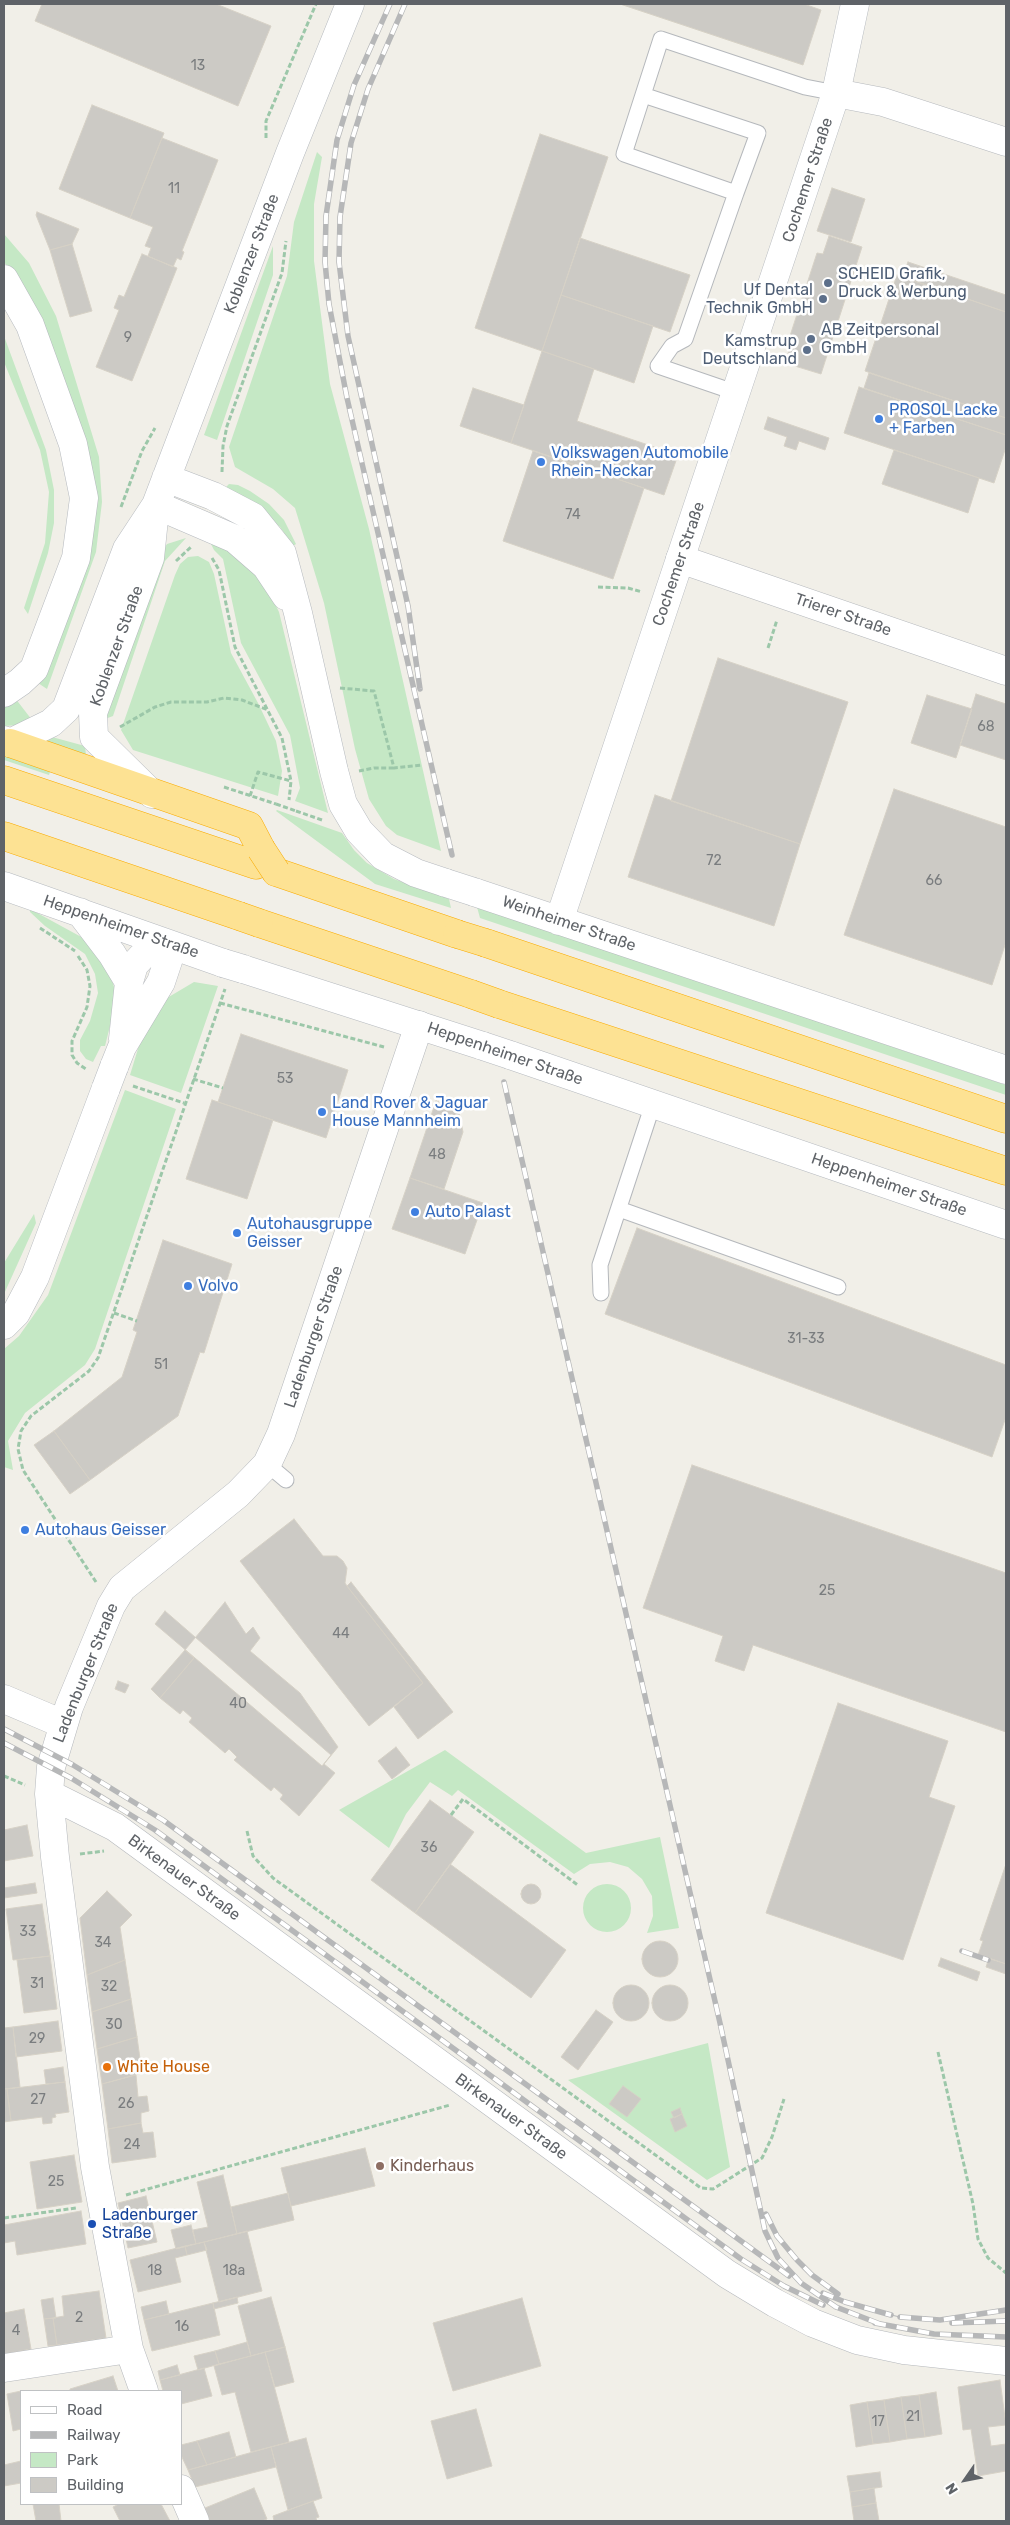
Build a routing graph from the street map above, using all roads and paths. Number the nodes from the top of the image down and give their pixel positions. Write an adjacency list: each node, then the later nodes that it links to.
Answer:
1 (316, 4): 7 (path)
2 (350, 4): 14 (street, Koblenzer Straße)
3 (855, 4): 4 (street, Cochemer Straße)
4 (836, 93): 5 (lane); 6 (street); 11 (street, Cochemer Straße)
5 (644, 95): 8 (lane); 8 (lane)
6 (1006, 142)
7 (266, 144)
8 (736, 193): 11 (lane)
9 (286, 237): 13 (path)
10 (4, 279): 22 (street)
11 (737, 393): 18 (street, Cochemer Straße)
12 (156, 427): 16 (path)
13 (223, 470)
14 (166, 478): 15 (street, Koblenzer Straße); 19 (street, Weinheimer Straße)
15 (156, 505): 19 (street, Weinheimer Straße); 25 (street, Koblenzer Straße); 32 (street, Koblenzer Straße)
16 (121, 508)
17 (210, 555): 23 (path)
18 (680, 559): 20 (street, Trierer Straße); 40 (street, Cochemer Straße)
19 (298, 613): 40 (street, Weinheimer Straße, bridge)
20 (1006, 671)
21 (336, 688): 27 (path)
22 (4, 692)
23 (268, 710): 24 (path); 30 (path)
24 (117, 729)
25 (7, 742): 32 (highway)
26 (422, 765): 27 (path)
27 (394, 768): 28 (path)
28 (356, 771)
29 (4, 780): 37 (highway)
30 (291, 781): 33 (path); 34 (path)
31 (222, 787): 33 (path)
32 (152, 794): 37 (highway)
33 (250, 796): 35 (path, bridge)
34 (289, 800)
35 (296, 811)
36 (4, 836): 55 (highway, bridge)
37 (264, 862): 54 (highway, bridge)
38 (4, 886): 39 (street, Heppenheimer Straße)
39 (80, 912): 42 (street, Heppenheimer Straße); 44 (street)
40 (558, 921): 48 (street, Weinheimer Straße)
41 (33, 925): 49 (path)
42 (165, 943): 43 (street, Heppenheimer Straße); 44 (street); 49 (street)
43 (231, 974): 45 (path); 46 (street, Heppenheimer Straße)
44 (129, 982): 49 (street)
45 (220, 1003): 47 (path); 50 (path)
46 (419, 1025): 53 (street, Heppenheimer Straße, bridge); 65 (street, Ladenburger Straße)
47 (383, 1056)
48 (1006, 1070)
49 (112, 1071): 52 (path); 62 (street)
50 (193, 1079): 51 (path); 52 (path)
51 (223, 1088)
52 (184, 1103): 60 (path)
53 (653, 1104): 56 (lane); 57 (street, Heppenheimer Straße)
54 (1006, 1119)
55 (1006, 1171)
56 (619, 1209): 58 (lane); 59 (lane)
57 (1006, 1225)
58 (838, 1287)
59 (601, 1293)
60 (113, 1313): 61 (path); 63 (path)
61 (137, 1321)
62 (4, 1325)
63 (94, 1579)
64 (4, 1699): 65 (street)
65 (63, 1724): 66 (street, Ladenburger Straße)
66 (49, 1794): 69 (street, Birkenauer Straße); 70 (street, Ladenburger Straße)
67 (451, 1815): 71 (path)
68 (247, 1831): 74 (path)
69 (139, 1844): 70 (path); 73 (street, Birkenauer Straße)
70 (55, 1857): 75 (street, Ladenburger Straße)
71 (579, 1886)
72 (938, 2052): 77 (path)
73 (482, 2097): 75 (path); 79 (street, Birkenauer Straße)
74 (784, 2099)
75 (100, 2202): 76 (path); 78 (street, Ladenburger Straße)
76 (4, 2218)
77 (1006, 2273)
78 (130, 2349): 80 (street); 81 (street, Ladenburger Straße)
79 (1006, 2362)
80 (4, 2368)
81 (144, 2390)
82 (182, 2491): 83 (street)
83 (195, 2521)

